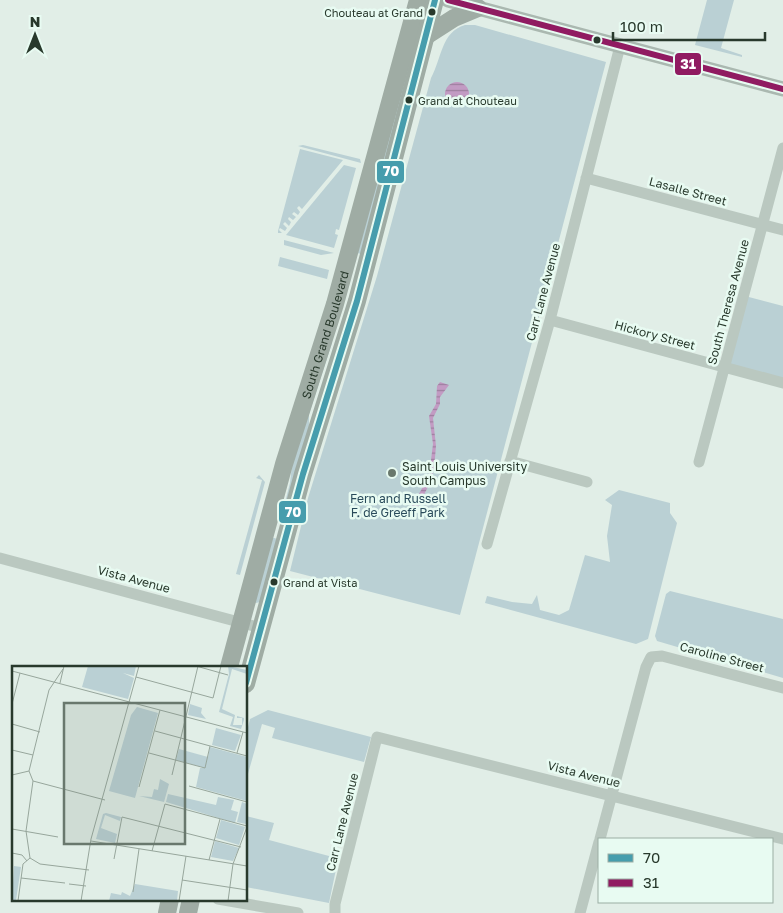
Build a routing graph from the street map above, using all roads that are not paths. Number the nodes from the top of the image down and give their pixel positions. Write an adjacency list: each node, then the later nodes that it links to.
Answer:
1 (418, 0): 17 (main road, South Grand Boulevard)
2 (435, 0): 5 (main road, South Grand Boulevard)
3 (448, 0): 4 (main road)
4 (478, 8): 5 (main road); 6 (main road)
5 (426, 36): 19 (main road, South Grand Boulevard)
6 (620, 46): 7 (main road); 9 (street, Carr Lane Avenue)
7 (783, 89)
8 (783, 148): 10 (street, South Theresa Avenue)
9 (586, 178): 10 (street, Lasalle Street); 12 (street, Carr Lane Avenue)
10 (763, 225): 11 (street, Lasalle Street); 13 (street, South Theresa Avenue)
11 (783, 230)
12 (550, 320): 13 (street, Hickory Street); 15 (street, Carr Lane Avenue)
13 (724, 368): 14 (street, Hickory Street); 16 (street, South Theresa Avenue)
14 (783, 383)
15 (510, 461): 18 (street); 20 (street, Carr Lane Avenue)
16 (699, 462)
17 (284, 464): 19 (main road); 22 (main road, South Grand Boulevard)
18 (587, 482)
19 (290, 524): 23 (main road, South Grand Boulevard)
20 (487, 544)
21 (0, 558): 22 (street, Vista Avenue)
22 (240, 622): 23 (street, Vista Avenue); 24 (main road, South Grand Boulevard)
23 (261, 628): 25 (main road, South Grand Boulevard)
24 (229, 666)
25 (248, 677)
26 (783, 688): 28 (street, Caroline Street)
27 (377, 737): 28 (street, Vista Avenue); 38 (street, Carr Lane Avenue)
28 (612, 795): 29 (street); 30 (street, Vista Avenue)
29 (601, 838)
30 (783, 839)
31 (598, 848): 39 (street)
32 (170, 900): 35 (main road)
33 (191, 900): 36 (main road)
34 (224, 900): 37 (street)
35 (167, 913)
36 (188, 913)
37 (298, 913)
38 (335, 913)
39 (580, 913)

